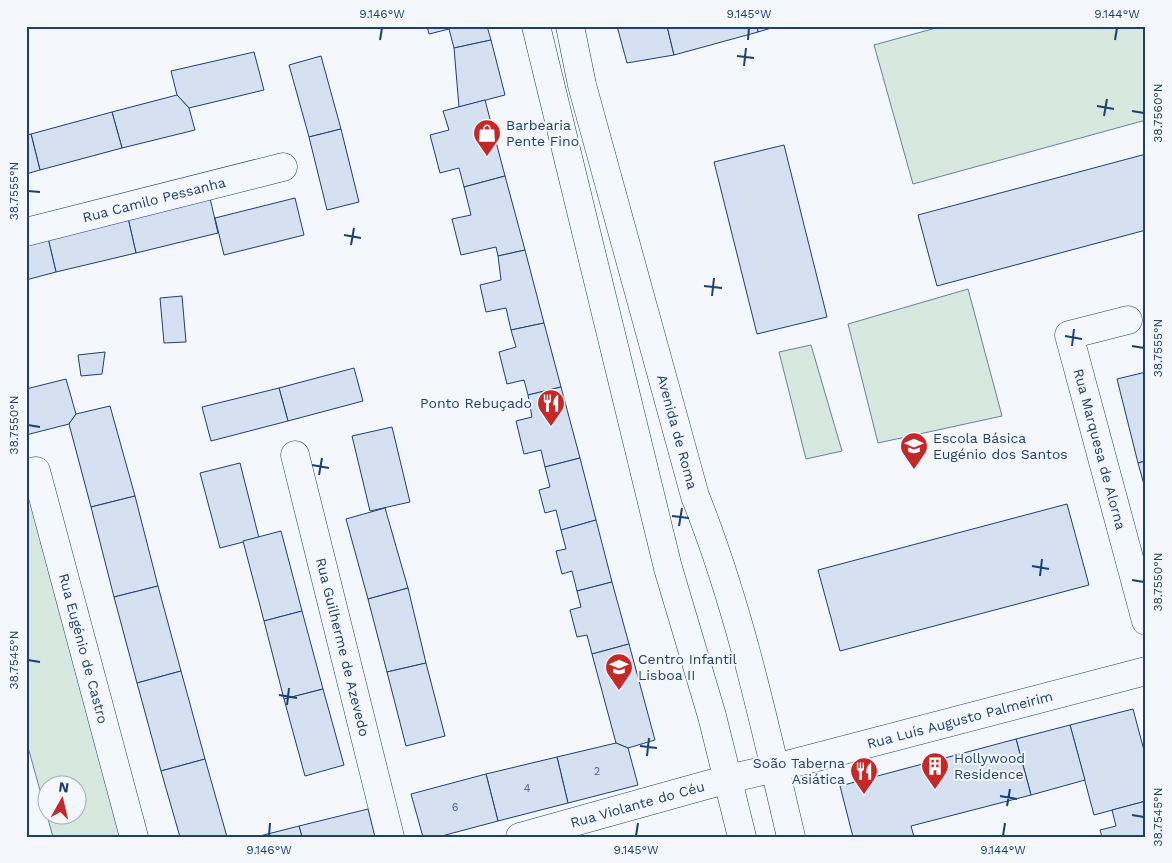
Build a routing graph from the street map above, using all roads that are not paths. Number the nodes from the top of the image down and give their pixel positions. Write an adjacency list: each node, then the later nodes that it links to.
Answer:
1 (536, 26): 11 (street)
2 (570, 26): 10 (street, Avenida de Roma)
3 (283, 167): 4 (street, Rua Camilo Pessanha)
4 (26, 232)
5 (1128, 320): 8 (street, Rua Marquesa de Alorna)
6 (296, 455): 13 (street, Rua Guilherme de Azevedo)
7 (26, 473): 12 (street, Rua Eugénio de Castro)
8 (1146, 622)
9 (1146, 671): 10 (street, Rua Luís Augusto Palmeirim)
10 (775, 768): 11 (street, Rua Luís Augusto Palmeirim); 16 (street, Avenida de Roma)
11 (728, 779): 14 (street, Rua Violante do Céu); 15 (street)
12 (134, 837)
13 (390, 837)
14 (520, 837)
15 (742, 837)
16 (791, 837)

